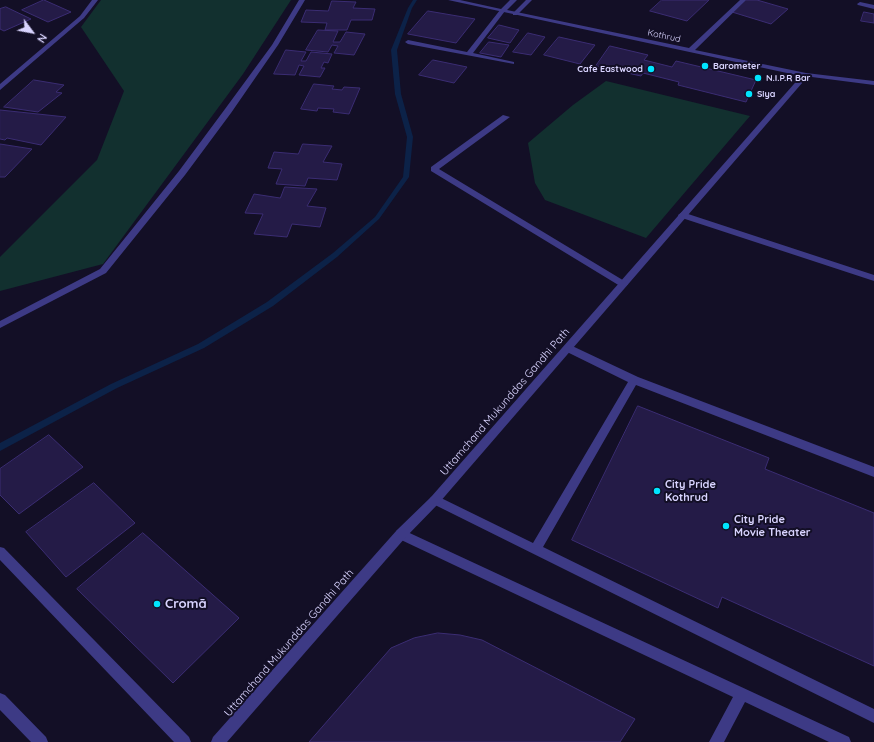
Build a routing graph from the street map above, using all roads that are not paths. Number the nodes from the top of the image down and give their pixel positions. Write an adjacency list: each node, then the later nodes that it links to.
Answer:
1 (94, 0): 18 (street)
2 (302, 0): 23 (street)
3 (451, 0): 7 (street, Kothrud)
4 (514, 0): 10 (street)
5 (530, 0): 11 (street)
6 (743, 0): 13 (street)
7 (469, 2): 10 (street, Kothrud)
8 (860, 4): 9 (street)
9 (874, 7)
10 (502, 11): 11 (street, Kothrud); 14 (street)
11 (515, 14): 13 (street, Kothrud)
12 (408, 42): 14 (street)
13 (690, 51): 16 (street, Kothrud)
14 (469, 54): 15 (street)
15 (512, 63)
16 (806, 75): 17 (street, Kothrud); 20 (street, Uttamchand Mukunddas Gandhi Path)
17 (874, 83)
18 (0, 88)
19 (506, 117): 22 (street)
20 (682, 215): 21 (street); 22 (street, Uttamchand Mukunddas Gandhi Path)
21 (874, 278)
22 (623, 284): 24 (street, Uttamchand Mukunddas Gandhi Path)
23 (0, 325)
24 (568, 348): 25 (street); 27 (street, Uttamchand Mukunddas Gandhi Path)
25 (634, 380): 26 (street); 29 (street)
26 (874, 472)
27 (435, 500): 28 (street, Uttamchand Mukunddas Gandhi Path); 29 (street)
28 (401, 534): 31 (street); 36 (street, Uttamchand Mukunddas Gandhi Path)
29 (536, 549): 33 (street)
30 (0, 552): 35 (street)
31 (742, 694): 37 (street); 38 (street)
32 (0, 700): 34 (street)
33 (874, 716)
34 (41, 742)
35 (184, 742)
36 (218, 742)
37 (716, 742)
38 (844, 742)

